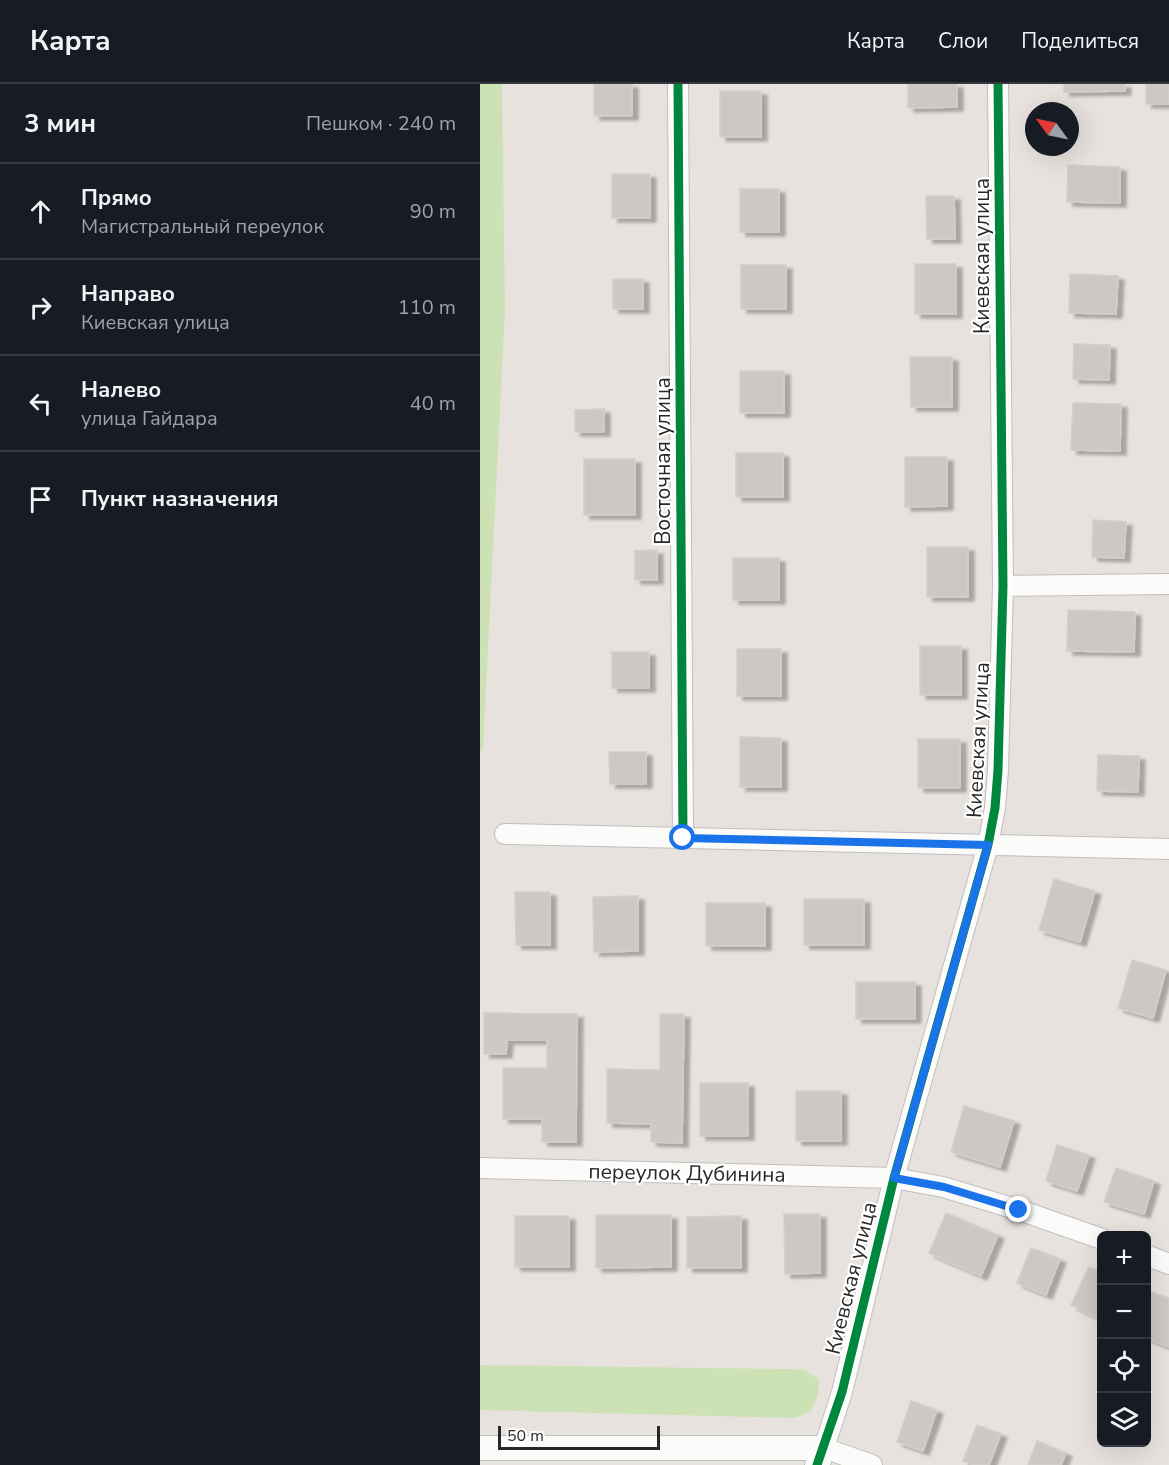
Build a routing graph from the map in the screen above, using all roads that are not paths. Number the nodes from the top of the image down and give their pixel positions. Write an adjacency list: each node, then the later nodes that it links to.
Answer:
1 (678, 84): 6 (street, Восточная улица)
2 (998, 84): 3 (street, Киевская улица)
3 (1003, 585): 4 (street); 7 (street, Киевская улица)
4 (1169, 585)
5 (505, 834): 6 (street)
6 (683, 838): 7 (street)
7 (988, 845): 8 (street); 10 (street, Киевская улица)
8 (1169, 849)
9 (480, 1168): 10 (street, переулок Дубинина)
10 (894, 1178): 11 (street, переулок Дубинина); 15 (street, Киевская улица)
11 (1097, 1238)
12 (1151, 1258): 13 (street)
13 (1169, 1264)
14 (480, 1448): 15 (street)
15 (821, 1456): 16 (street)
16 (872, 1465)

